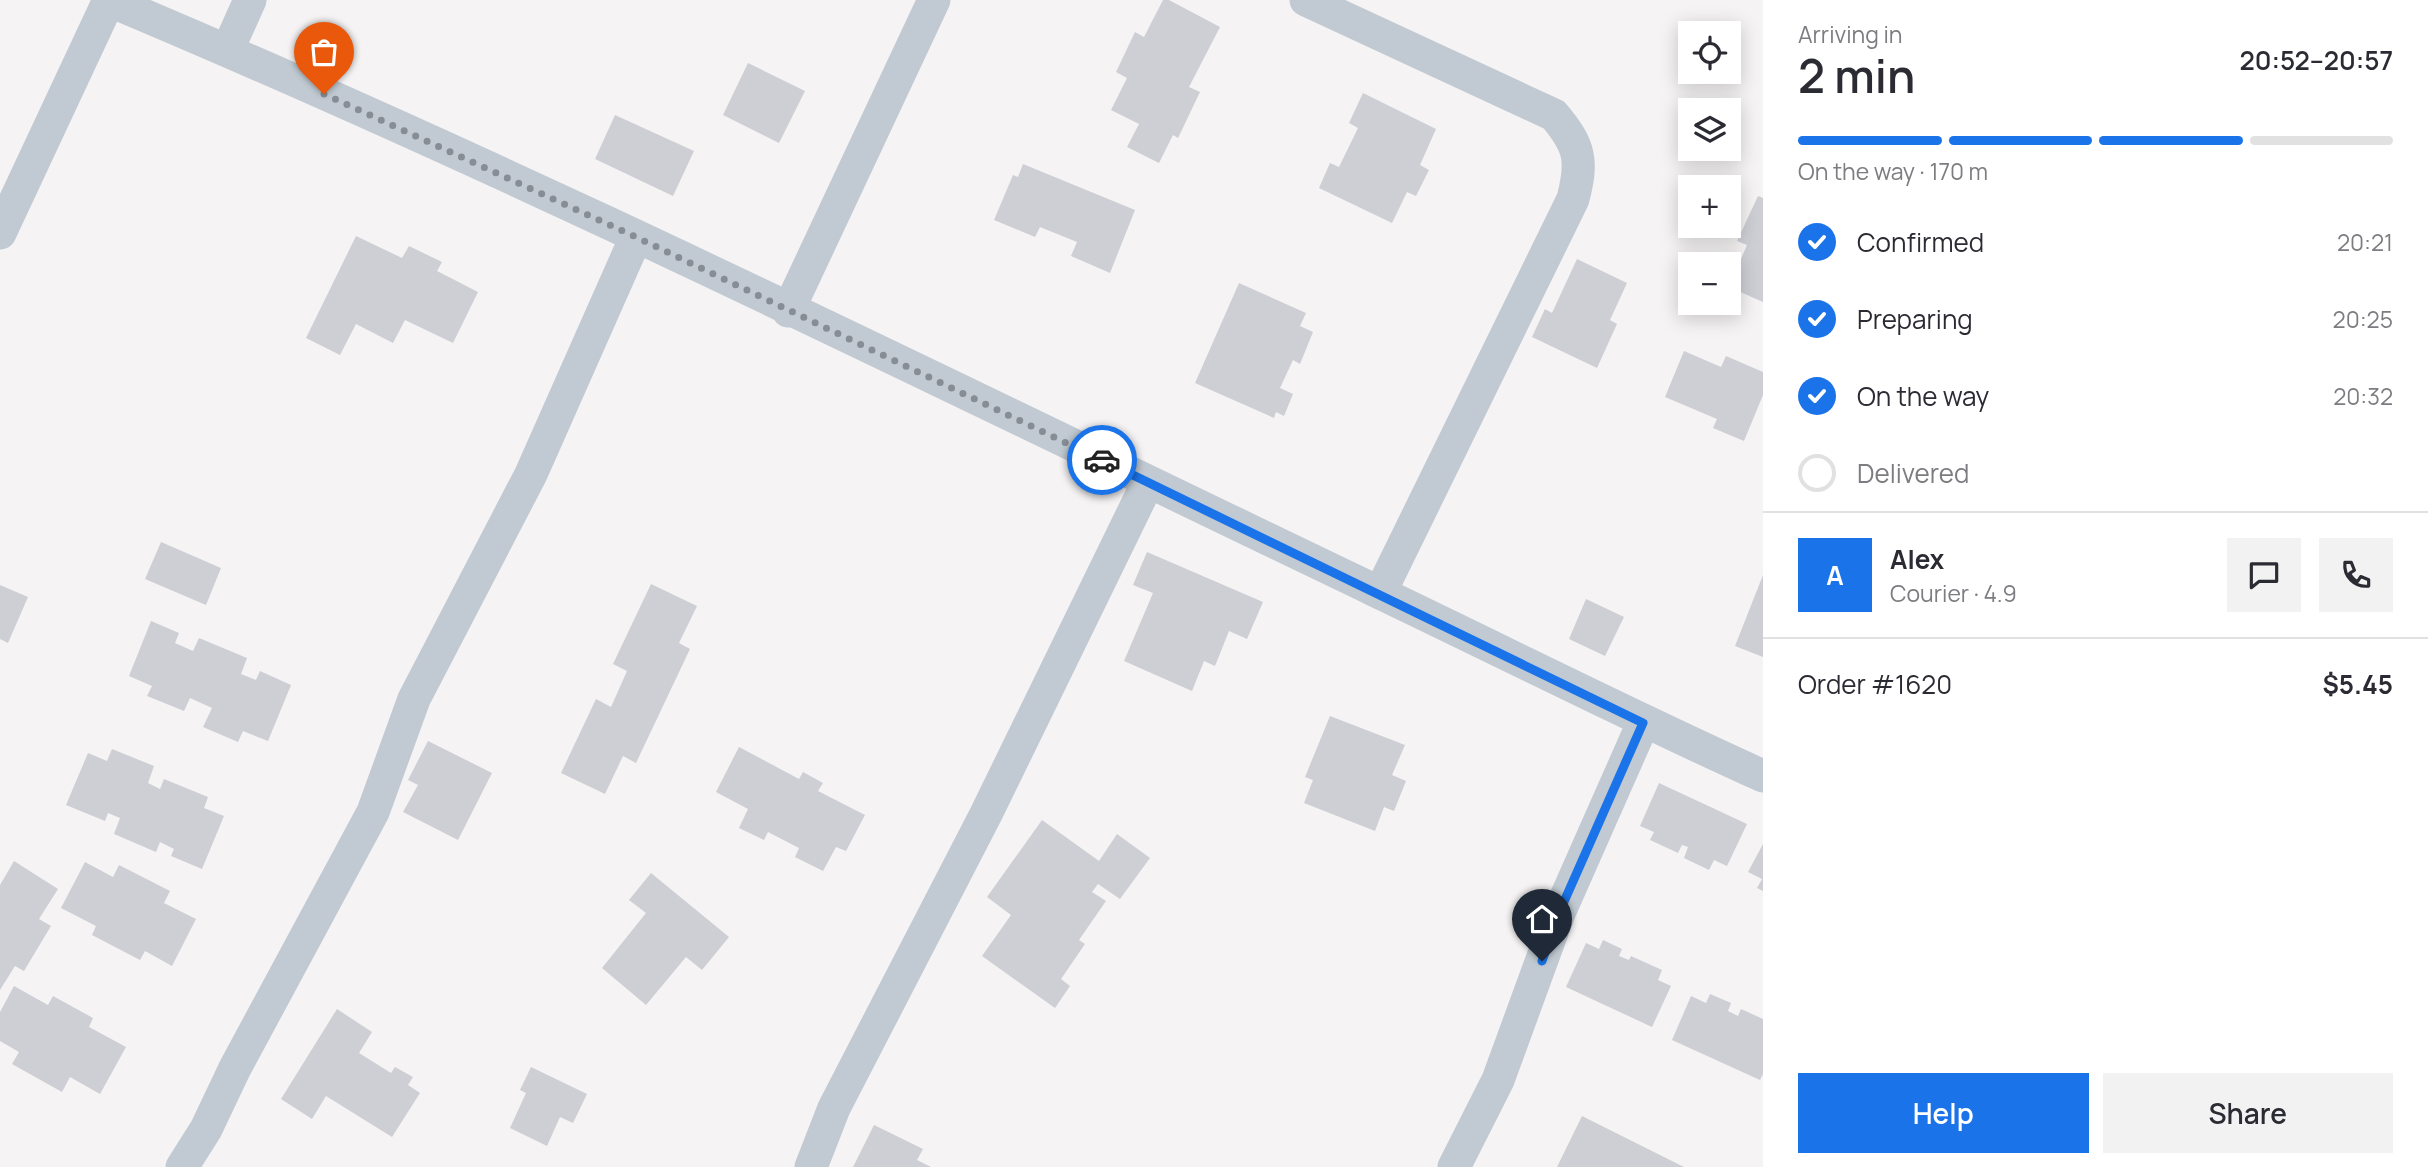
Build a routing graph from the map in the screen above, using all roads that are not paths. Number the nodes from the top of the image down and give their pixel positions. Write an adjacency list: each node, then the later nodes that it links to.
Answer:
1 (109, 0): 5 (street); 6 (street)
2 (250, 0): 5 (street)
3 (934, 0): 8 (street)
4 (1306, 0): 10 (street)
5 (228, 49): 7 (street)
6 (0, 233)
7 (636, 237): 8 (street); 13 (street)
8 (788, 311): 9 (street)
9 (1148, 482): 10 (street); 14 (street)
10 (1380, 593): 11 (street)
11 (1643, 723): 12 (street); 15 (street)
12 (1763, 776)
13 (183, 1167)
14 (811, 1167)
15 (1454, 1167)

